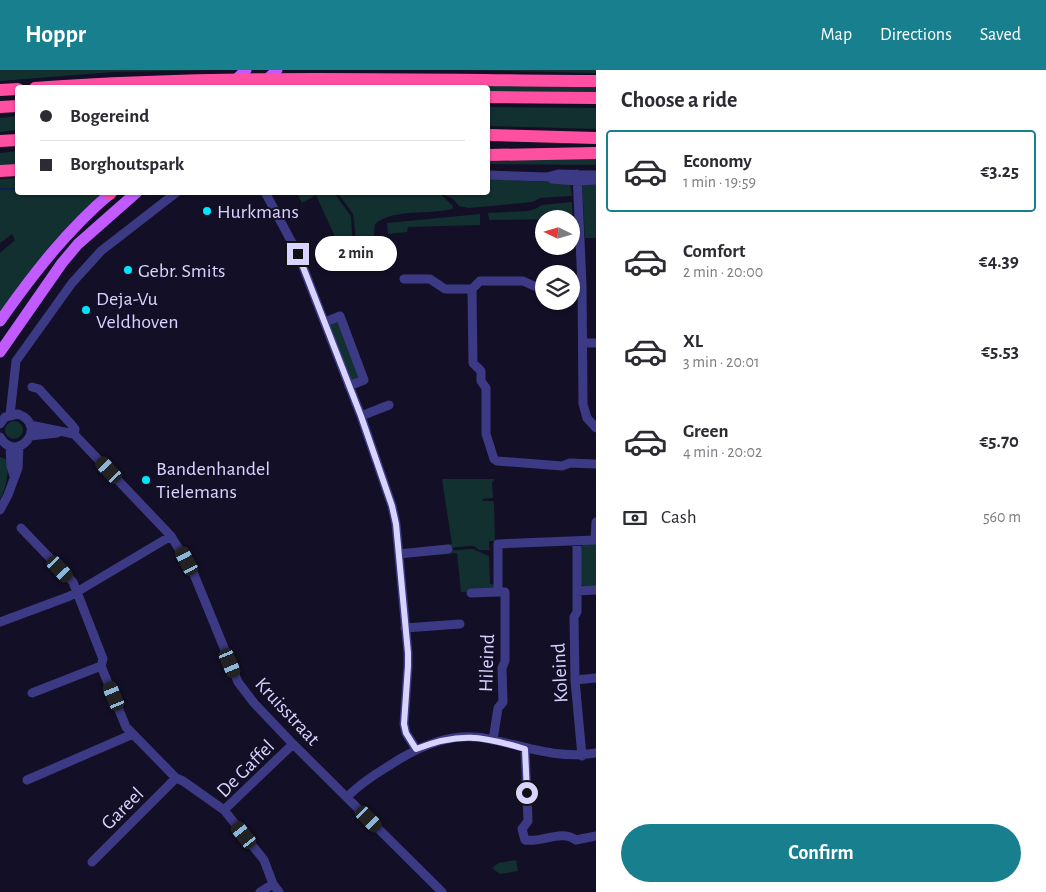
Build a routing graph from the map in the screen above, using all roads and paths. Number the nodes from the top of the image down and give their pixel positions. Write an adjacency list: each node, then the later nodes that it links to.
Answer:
1 (246, 70): 4 (main road)
2 (281, 75): 3 (highway); 4 (highway); 6 (main road)
3 (596, 81)
4 (222, 84): 5 (highway)
5 (74, 85)
6 (263, 85)
7 (15, 89): 8 (highway)
8 (0, 90)
9 (490, 97): 10 (highway)
10 (596, 98)
11 (15, 106): 12 (highway)
12 (0, 107)
13 (490, 135): 14 (highway)
14 (596, 138)
15 (15, 140): 16 (highway)
16 (0, 141)
17 (596, 153): 18 (highway)
18 (490, 155)
19 (15, 170): 20 (highway)
20 (0, 171)
21 (490, 175): 23 (street)
22 (596, 175): 23 (street)
23 (577, 178): 24 (street); 30 (street)
24 (596, 180)
25 (109, 195): 33 (main road)
26 (134, 195): 37 (main road)
27 (173, 195): 41 (street)
28 (267, 195): 34 (street)
29 (404, 279): 32 (street)
30 (582, 285): 35 (street)
31 (535, 286): 32 (street)
32 (472, 289): 51 (street)
33 (0, 321)
34 (325, 322): 38 (street); 38 (street)
35 (583, 343): 36 (street); 45 (street)
36 (596, 343)
37 (0, 351)
38 (349, 386): 42 (street)
39 (32, 387): 46 (street, Kruisstraat)
40 (389, 406): 42 (street)
41 (14, 414): 43 (street); 44 (street)
42 (361, 416): 59 (street)
43 (0, 424)
44 (30, 425): 46 (street); 47 (street)
45 (596, 428)
46 (69, 433): 47 (street); 55 (street, Kruisstraat)
47 (30, 436): 49 (street)
48 (0, 437): 49 (street)
49 (15, 446): 52 (street)
50 (596, 457): 51 (street)
51 (596, 465)
52 (0, 510)
53 (596, 522): 56 (street, Hileind)
54 (21, 528): 62 (street)
55 (171, 536): 62 (street); 74 (street, Kruisstraat)
56 (596, 540): 57 (street, Hileind)
57 (576, 541): 60 (street, Koleind); 63 (street, Hileind)
58 (448, 549): 59 (street)
59 (399, 554): 67 (street)
60 (577, 590): 61 (street); 70 (street, Koleind)
61 (596, 590)
62 (77, 591): 65 (street); 68 (street)
63 (498, 592): 64 (street); 73 (street, Hileind)
64 (471, 593)
65 (0, 622)
66 (460, 624): 67 (street)
67 (405, 628): 75 (street)
68 (101, 666): 71 (street); 72 (street)
69 (596, 678): 70 (street)
70 (575, 680): 78 (street, Koleind)
71 (32, 693)
72 (133, 734): 79 (street); 80 (street)
73 (493, 740): 75 (street); 76 (street)
74 (293, 744): 81 (street, Kruisstraat); 82 (street, De Gaffel)
75 (416, 749): 81 (street)
76 (525, 749): 78 (street); 83 (street)
77 (596, 753): 78 (street)
78 (582, 756)
79 (176, 778): 82 (street); 84 (street, Gareel)
80 (28, 780)
81 (347, 797): 88 (street, Kruisstraat)
82 (224, 810): 85 (street, De Gaffel)
83 (596, 836)
84 (92, 862)
85 (273, 884): 86 (street); 87 (street, De Gaffel)
86 (260, 892)
87 (279, 892)
88 (442, 892)

